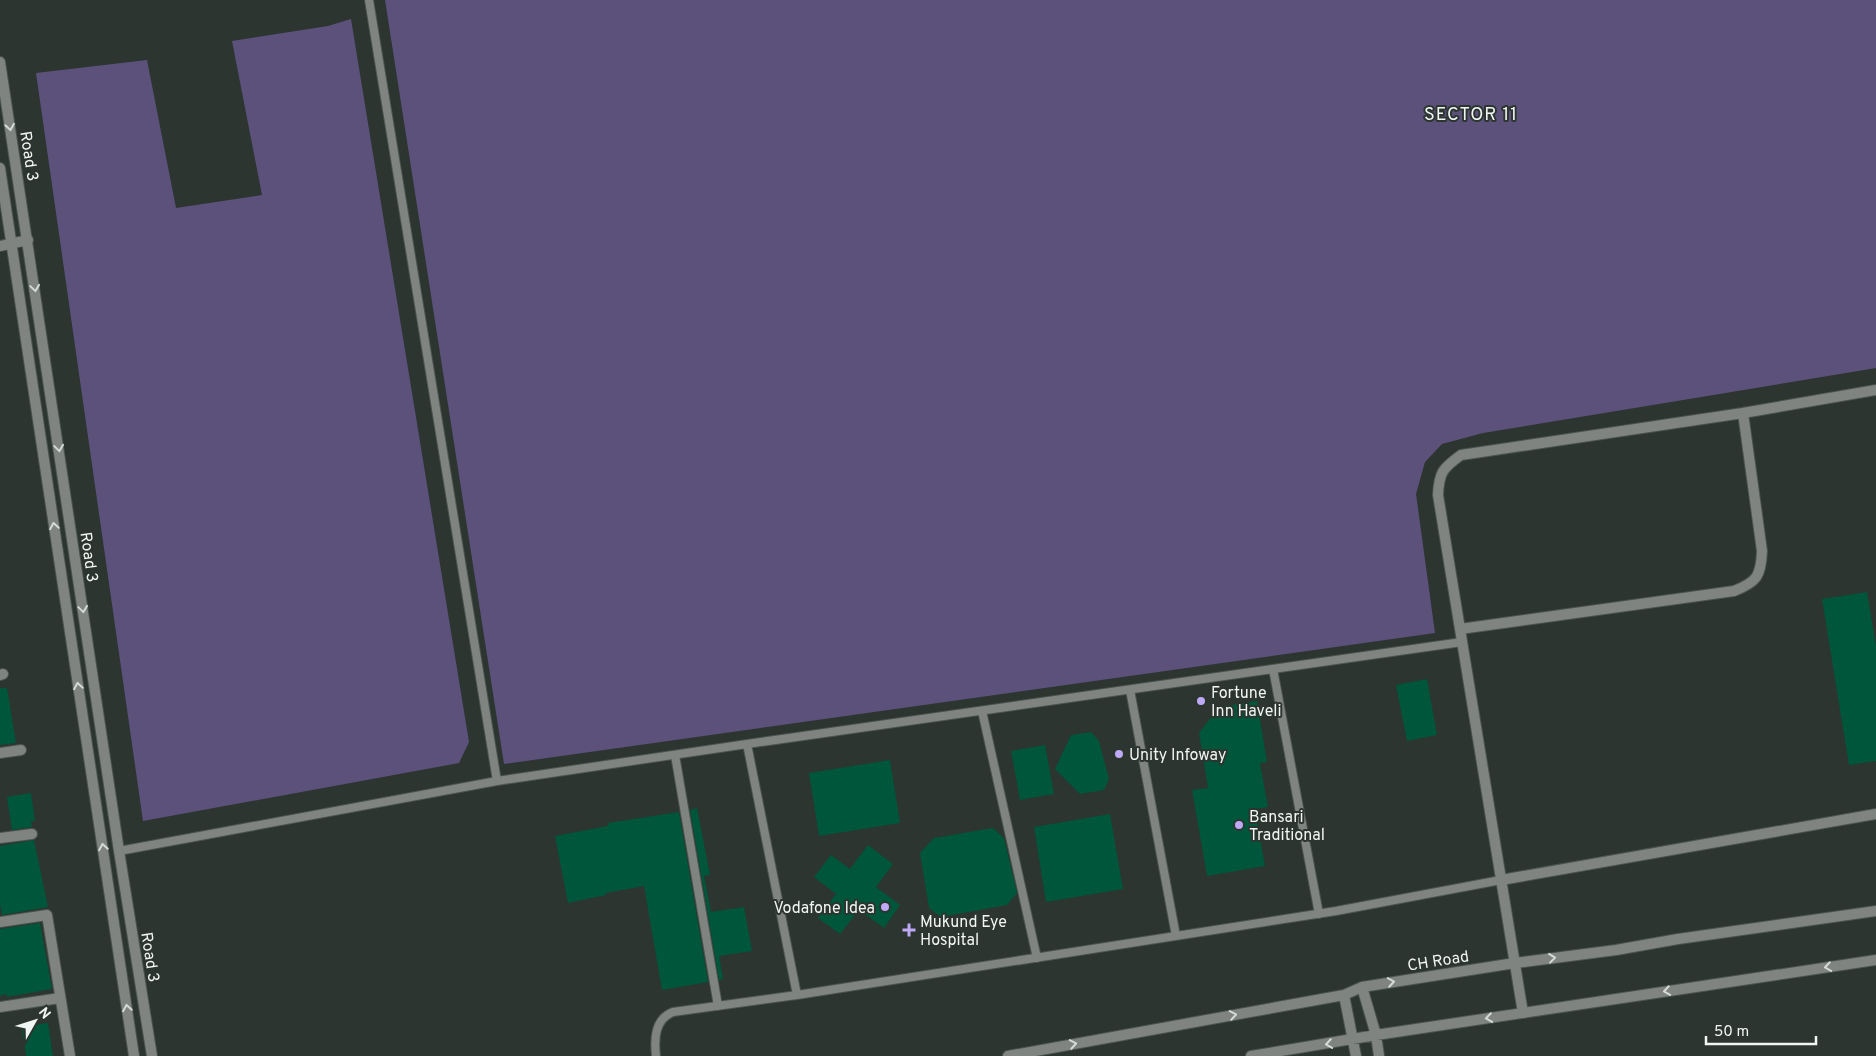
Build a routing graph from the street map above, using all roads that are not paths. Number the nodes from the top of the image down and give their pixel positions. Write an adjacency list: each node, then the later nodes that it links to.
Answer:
1 (369, 0): 18 (lane)
2 (0, 62): 4 (street, Road 3, one-way to 4)
3 (0, 168): 5 (street, Road 3)
4 (28, 240): 5 (street); 22 (street, Road 3, one-way to 22)
5 (12, 245): 6 (street); 41 (street, Road 3, one-way to 5)
6 (0, 246)
7 (1876, 390): 8 (street)
8 (1743, 413): 9 (street); 9 (street)
9 (1460, 629): 10 (street)
10 (1462, 642): 11 (lane); 23 (street)
11 (1273, 669): 12 (lane); 25 (lane)
12 (1130, 690): 13 (lane); 27 (lane)
13 (982, 711): 14 (lane); 28 (lane)
14 (746, 744): 17 (lane); 32 (lane)
15 (20, 750): 16 (street)
16 (0, 753)
17 (675, 755): 18 (lane); 35 (lane)
18 (497, 781): 22 (lane)
19 (1876, 814): 23 (street)
20 (32, 834): 21 (street)
21 (0, 838)
22 (119, 852): 42 (street, Road 3)
23 (1502, 880): 25 (lane); 30 (street)
24 (1876, 911): 30 (street, CH Road, one-way to 24)
25 (1319, 914): 27 (lane)
26 (0, 922): 34 (street)
27 (1176, 936): 28 (lane)
28 (1037, 958): 32 (lane)
29 (1876, 960): 37 (street, one-way to 37)
30 (1515, 963): 31 (street, CH Road, one-way to 30); 37 (street)
31 (1362, 987): 33 (street, CH Road); 38 (street)
32 (796, 995): 35 (lane)
33 (1344, 995): 39 (street); 44 (street, CH Road, one-way to 33)
34 (60, 998): 36 (street); 40 (street)
35 (718, 1006): 43 (lane)
36 (0, 1007)
37 (1524, 1013): 38 (street, one-way to 38)
38 (1376, 1035): 39 (street); 47 (street)
39 (1354, 1040): 45 (street, one-way to 45); 46 (street)
40 (70, 1056)
41 (134, 1056)
42 (152, 1056)
43 (656, 1056)
44 (1008, 1056)
45 (1251, 1056)
46 (1356, 1056)
47 (1379, 1056)

